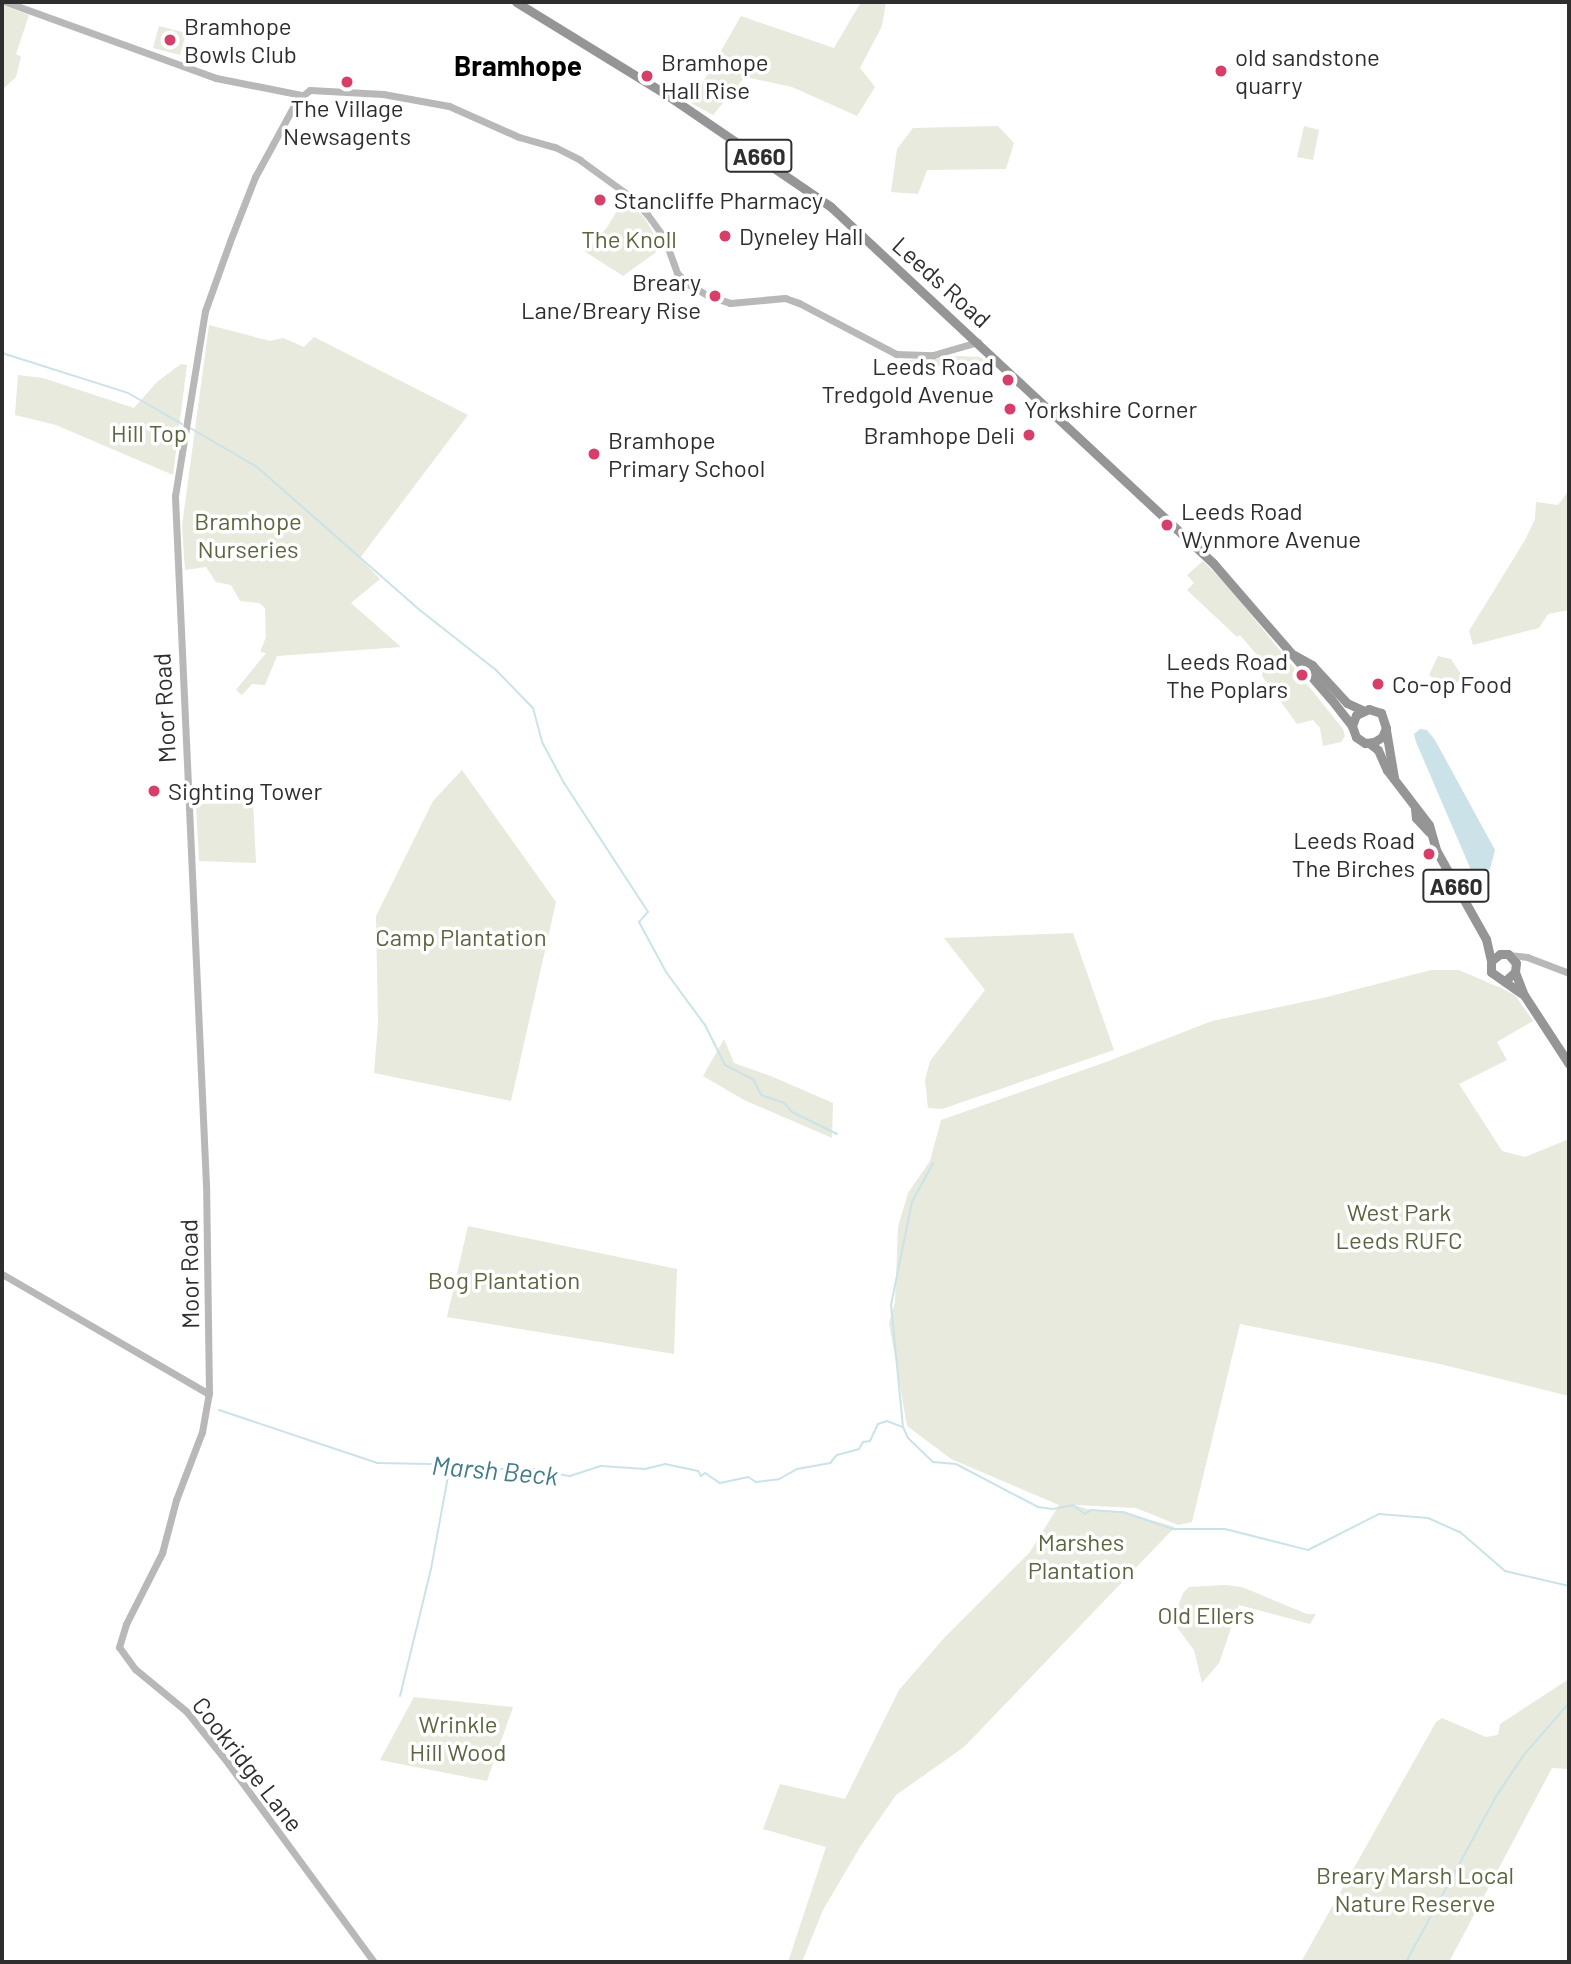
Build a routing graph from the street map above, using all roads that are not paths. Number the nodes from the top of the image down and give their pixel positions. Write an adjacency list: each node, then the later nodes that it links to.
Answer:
1 (6, 2): 3 (street)
2 (516, 2): 4 (highway, Leeds Road / A660)
3 (302, 95): 4 (street, Moor Road); 21 (street, Moor Road)
4 (978, 342): 5 (highway, Leeds Road / A660)
5 (1289, 653): 6 (highway, Leeds Road / A660); 7 (highway, Leeds Road / A660)
6 (1362, 710): 7 (highway); 8 (highway)
7 (1352, 726): 9 (highway)
8 (1386, 728): 9 (highway); 10 (highway, A660)
9 (1369, 743): 10 (highway, A660)
10 (1394, 778): 11 (highway, A660)
11 (1486, 939): 12 (highway, A660); 14 (highway, A660)
12 (1506, 954): 13 (street); 14 (highway); 15 (highway)
13 (1534, 960): 15 (street); 16 (street)
14 (1491, 961): 17 (highway)
15 (1516, 971): 17 (highway); 18 (highway)
16 (1569, 972)
17 (1506, 980): 18 (highway)
18 (1524, 995): 19 (highway)
19 (1569, 1064)
20 (2, 1274): 21 (street)
21 (209, 1394): 22 (street, Cookridge Lane)
22 (374, 1962)

